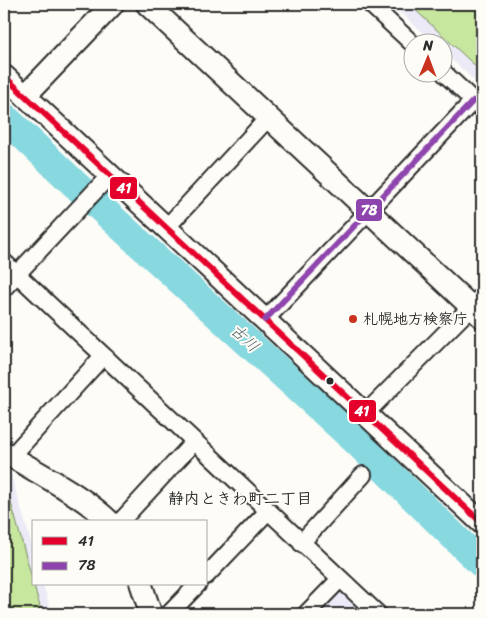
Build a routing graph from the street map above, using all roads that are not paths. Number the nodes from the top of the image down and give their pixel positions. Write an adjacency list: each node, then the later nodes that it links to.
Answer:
1 (113, 4): 7 (street)
2 (147, 4): 9 (street)
3 (370, 4): 4 (street)
4 (404, 36)
5 (4, 76): 7 (street)
6 (454, 82): 8 (street)
7 (25, 96): 10 (street)
8 (478, 105): 11 (street)
9 (269, 117): 11 (street); 12 (street)
10 (103, 182): 12 (street); 14 (street)
11 (368, 212): 16 (street); 17 (street)
12 (166, 228): 17 (street)
13 (4, 262): 14 (street)
14 (16, 274): 15 (street); 18 (street)
15 (4, 288)
16 (479, 307): 19 (street)
17 (265, 320): 19 (street)
18 (103, 356): 20 (street); 21 (street)
19 (365, 414): 26 (street)
20 (194, 442): 23 (street); 25 (street)
21 (8, 454): 24 (street)
22 (363, 475): 27 (street)
23 (268, 511): 27 (street); 28 (street)
24 (108, 520)
25 (122, 520)
26 (482, 523)
27 (301, 543): 29 (street)
28 (208, 574)
29 (340, 579): 34 (street); 35 (street)
30 (143, 586): 32 (street)
31 (196, 586): 33 (street)
32 (151, 614)
33 (169, 614)
34 (306, 614)
35 (378, 614)

